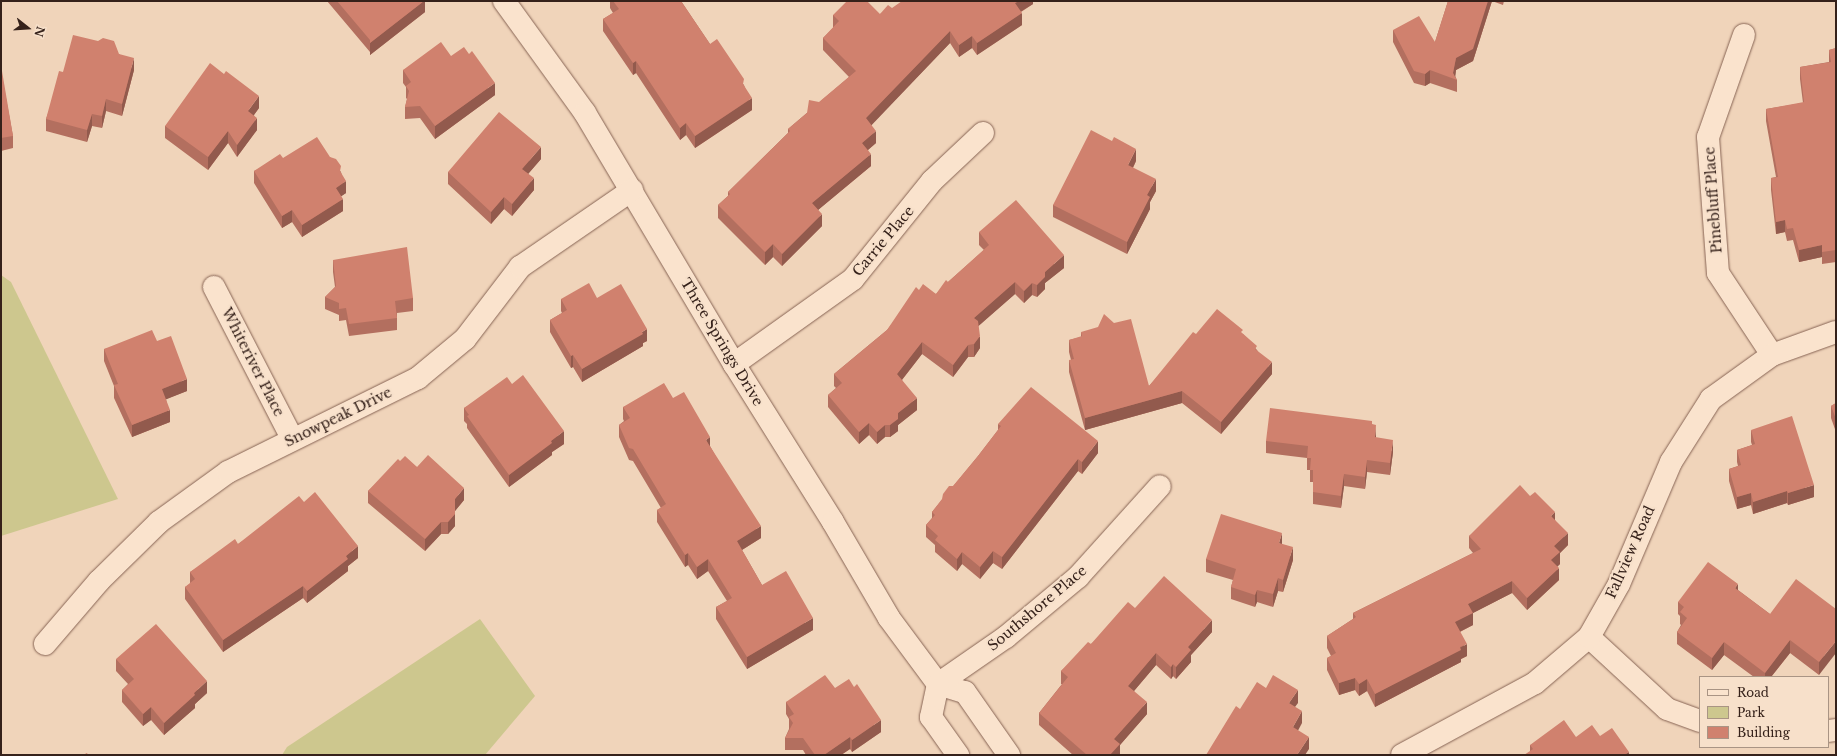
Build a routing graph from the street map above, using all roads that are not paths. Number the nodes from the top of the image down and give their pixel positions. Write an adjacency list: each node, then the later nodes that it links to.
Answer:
1 (504, 1): 4 (street, Three Springs Drive)
2 (1744, 35): 7 (street, Pinebluff Place)
3 (983, 133): 8 (street, Carrie Place)
4 (632, 190): 8 (street, Three Springs Drive); 9 (street, Snowpeak Drive)
5 (214, 287): 9 (street, Whiteriver Place)
6 (1836, 332): 7 (street, Fallview Road)
7 (1772, 355): 11 (street, Fallview Road)
8 (734, 364): 13 (street, Three Springs Drive)
9 (292, 438): 12 (street, Snowpeak Drive)
10 (1160, 486): 13 (street, Southshore Place)
11 (1589, 637): 14 (street); 17 (street, Fallview Road)
12 (45, 644)
13 (938, 684): 15 (street); 16 (street)
14 (1699, 721)
15 (958, 755)
16 (1010, 755)
17 (1402, 755)

